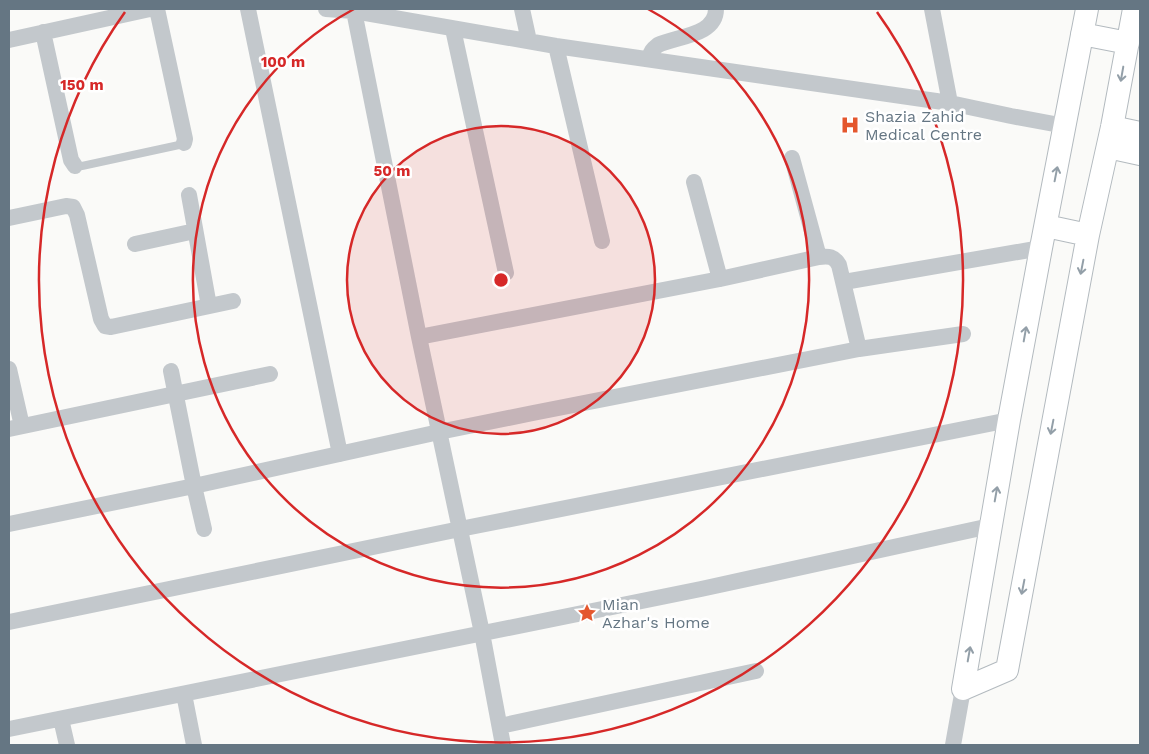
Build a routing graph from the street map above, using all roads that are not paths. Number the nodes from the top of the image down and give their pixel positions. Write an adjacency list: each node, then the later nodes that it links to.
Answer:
1 (150, 9): 11 (street)
2 (157, 9): 24 (street)
3 (248, 9): 53 (street)
4 (326, 9): 10 (street)
5 (522, 9): 16 (street)
6 (716, 9): 19 (street)
7 (932, 9): 20 (street)
8 (1087, 9): 14 (street)
9 (1134, 9): 17 (street)
10 (354, 11): 12 (street); 44 (street)
11 (96, 15): 13 (street)
12 (452, 28): 16 (street); 38 (street)
13 (43, 32): 15 (street); 27 (street)
14 (1082, 34): 17 (street); 21 (street)
15 (9, 40)
16 (529, 41): 18 (street)
17 (1128, 43): 23 (street, one-way to 23)
18 (556, 46): 19 (street); 34 (street)
19 (650, 59): 20 (street)
20 (950, 103): 21 (street)
21 (1065, 126): 31 (street, one-way to 21)
22 (1140, 133): 23 (street)
23 (1110, 137): 25 (street); 33 (street)
24 (184, 143): 27 (lane)
25 (1140, 154)
26 (792, 158): 37 (street)
27 (75, 166)
28 (694, 182): 39 (street)
29 (189, 194): 32 (street)
30 (9, 218): 42 (street)
31 (1046, 226): 33 (street); 36 (street)
32 (195, 231): 35 (street); 42 (street)
33 (1088, 235): 62 (street, one-way to 62)
34 (602, 241)
35 (135, 244)
36 (1041, 248): 40 (street); 50 (street, one-way to 36)
37 (819, 257): 39 (street); 40 (street)
38 (506, 273)
39 (720, 279): 44 (street)
40 (844, 282): 45 (street)
41 (233, 301): 42 (street)
42 (209, 306)
43 (963, 334): 45 (street)
44 (419, 337): 52 (street)
45 (859, 349): 52 (street)
46 (9, 370): 51 (street)
47 (171, 371): 49 (street)
48 (270, 374): 49 (street)
49 (175, 394): 51 (street); 54 (street)
50 (1009, 420): 56 (street, one-way to 50); 58 (street)
51 (15, 428)
52 (440, 432): 53 (street); 58 (street)
53 (340, 454): 54 (street)
54 (194, 486): 55 (street); 57 (street)
55 (9, 524)
56 (990, 526): 60 (street); 62 (street, one-way to 56)
57 (204, 529)
58 (460, 529): 59 (street); 60 (street)
59 (9, 622)
60 (482, 633): 63 (street); 65 (street)
61 (756, 671): 65 (street)
62 (963, 689): 70 (street)
63 (184, 694): 64 (street); 68 (street)
64 (61, 718): 66 (street); 67 (street)
65 (500, 726): 69 (street)
66 (9, 729)
67 (67, 745)
68 (194, 745)
69 (503, 745)
70 (953, 745)

